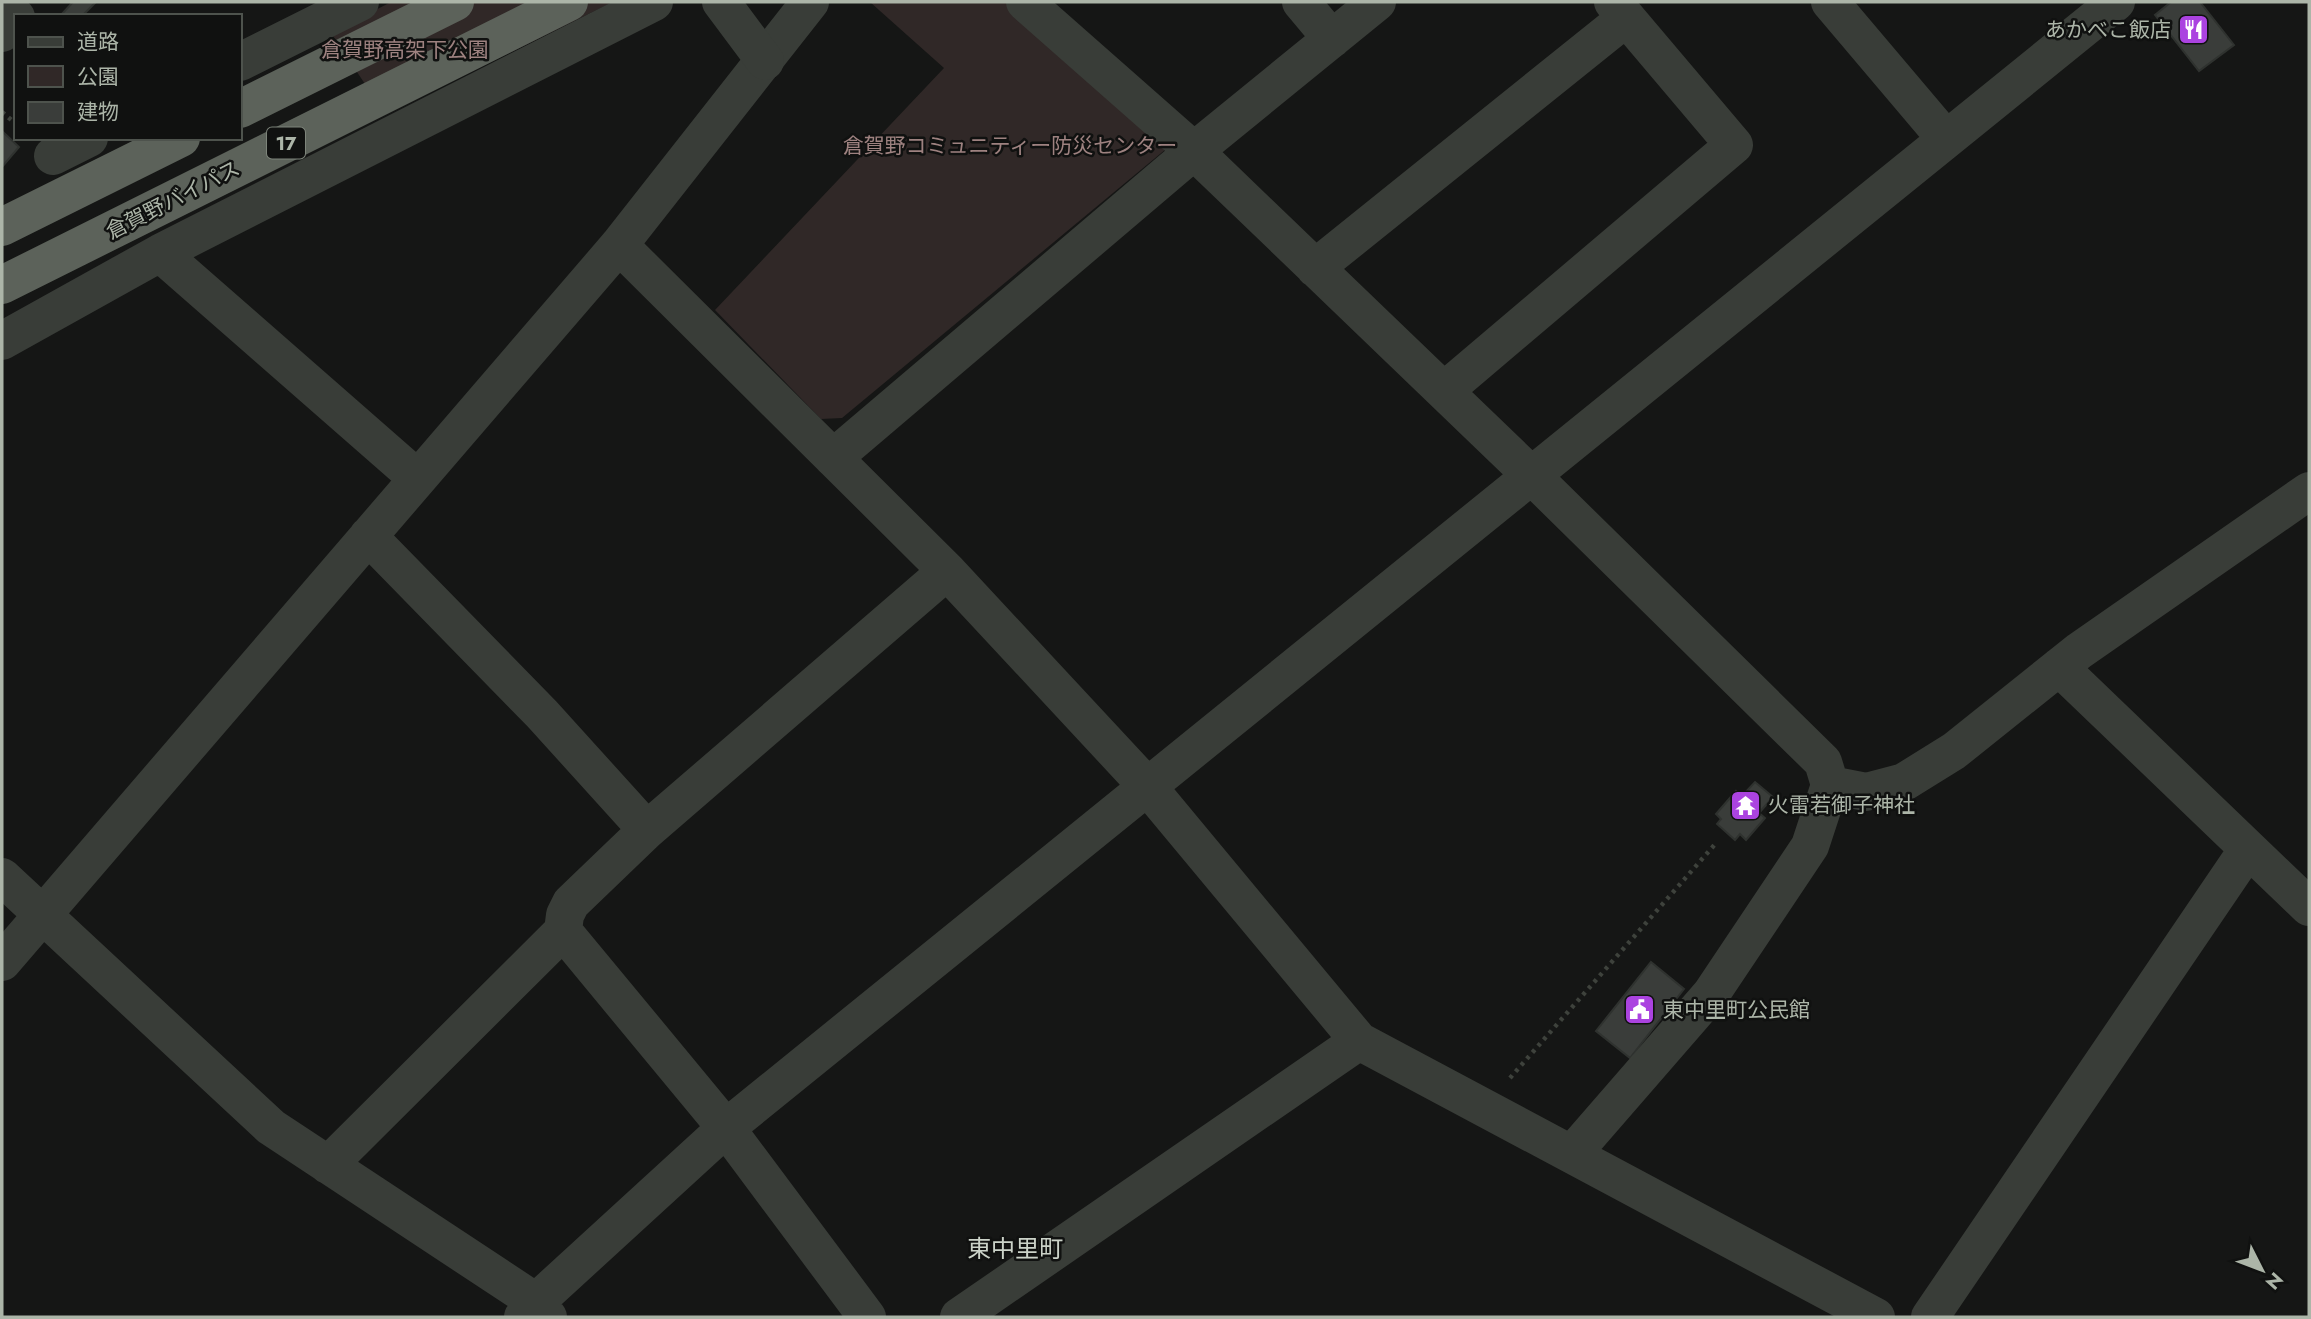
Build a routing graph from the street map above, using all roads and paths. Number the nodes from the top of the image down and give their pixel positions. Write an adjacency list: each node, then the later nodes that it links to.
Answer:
1 (360, 2): 16 (street)
2 (455, 2): 18 (highway, 17)
3 (569, 2): 28 (highway, 倉賀野バイパス / 17, bridge)
4 (654, 2): 26 (street)
5 (721, 2): 17 (street)
6 (810, 2): 17 (street)
7 (1025, 2): 22 (street)
8 (1301, 2): 15 (street)
9 (1377, 2): 15 (street)
10 (1830, 2): 19 (street)
11 (2116, 2): 19 (street)
12 (1619, 10): 27 (street); 30 (street)
13 (14, 18): 14 (street)
14 (2, 33)
15 (1332, 39): 22 (street)
16 (242, 61)
17 (765, 61): 25 (street)
18 (242, 108)
19 (1946, 139): 32 (street)
20 (85, 140): 23 (street)
21 (177, 140): 24 (highway, bridge)
22 (1194, 151): 27 (street); 31 (street)
23 (53, 156)
24 (2, 228)
25 (619, 245): 31 (street); 33 (street)
26 (160, 253): 29 (street); 33 (street)
27 (1315, 268): 30 (street)
28 (2, 285)
29 (2, 341)
30 (1444, 391): 32 (street)
31 (833, 458): 36 (street)
32 (1532, 476): 38 (street); 39 (street)
33 (417, 478): 35 (street)
34 (2309, 491): 37 (street)
35 (368, 536): 40 (street); 45 (street)
36 (947, 571): 39 (street); 40 (street)
37 (2059, 667): 38 (street); 42 (street)
38 (1830, 785): 51 (street)
39 (1147, 786): 48 (street); 50 (street)
40 (647, 830): 46 (street)
41 (1717, 842): 49 (path)
42 (2248, 849): 44 (street); 57 (street)
43 (2, 877): 45 (street)
44 (2309, 907)
45 (41, 915): 47 (street); 52 (street)
46 (563, 930): 50 (street); 52 (street)
47 (2, 962)
48 (1359, 1041): 49 (street); 55 (street)
49 (1483, 1107): 51 (street)
50 (726, 1128): 53 (street); 54 (street)
51 (1572, 1154): 56 (street)
52 (328, 1166): 53 (street)
53 (536, 1312)
54 (867, 1317)
55 (960, 1317)
56 (1876, 1317)
57 (1930, 1317)

